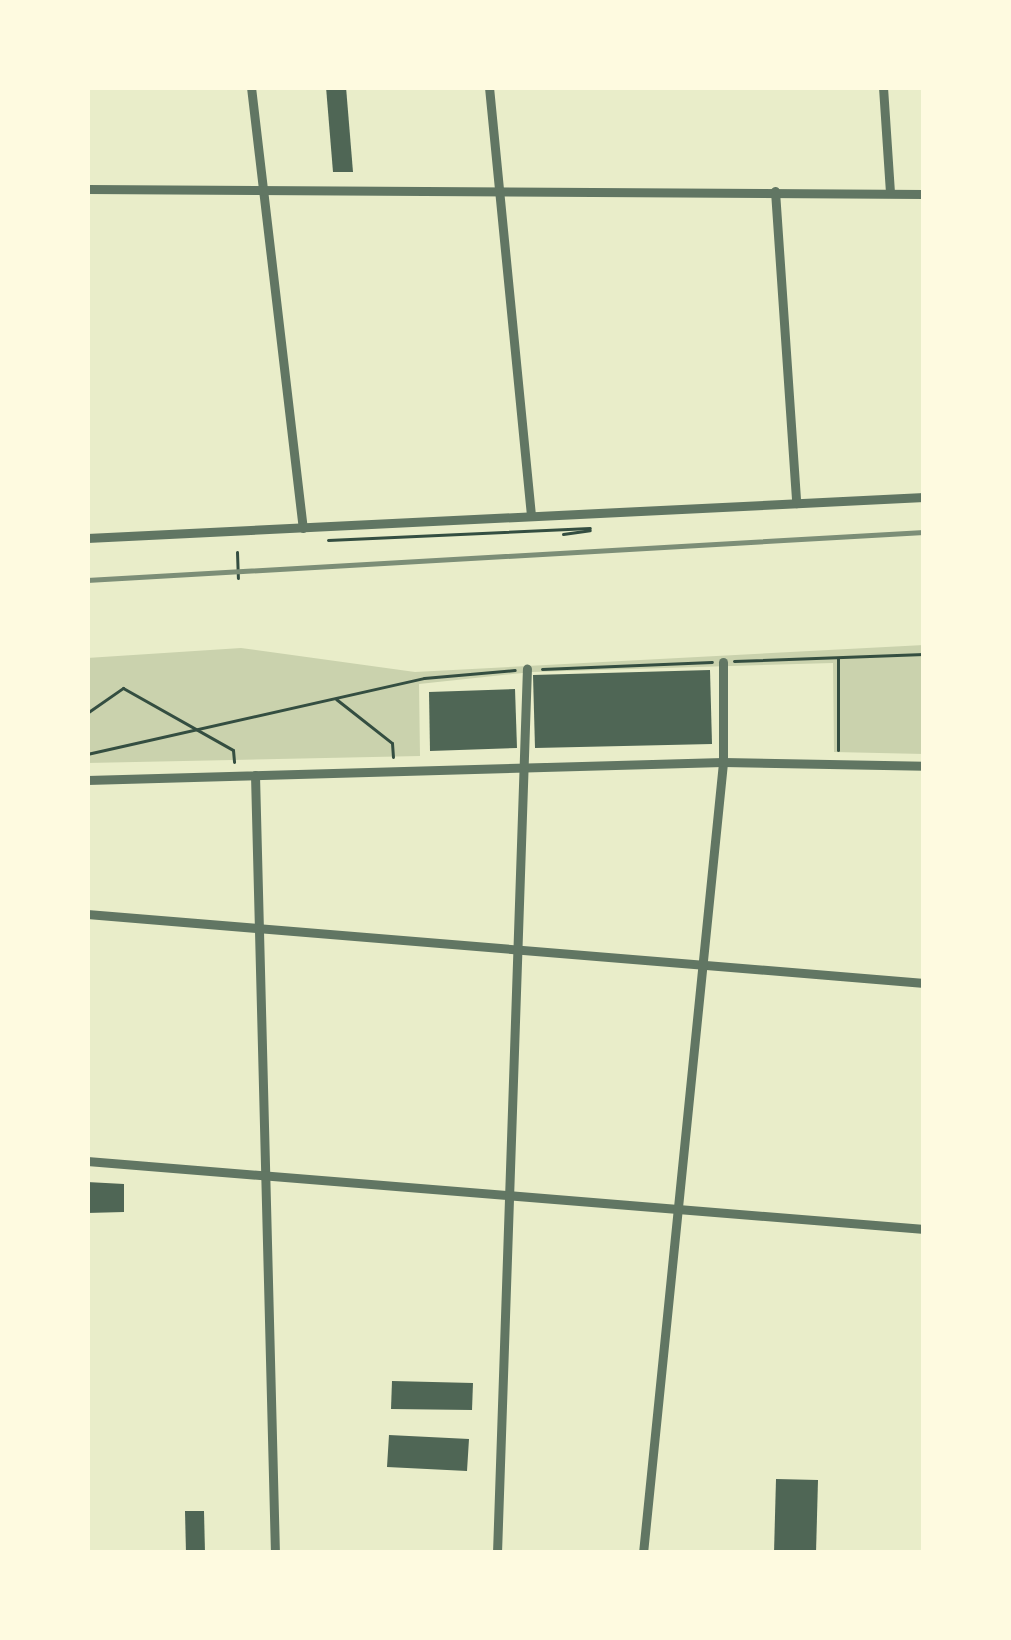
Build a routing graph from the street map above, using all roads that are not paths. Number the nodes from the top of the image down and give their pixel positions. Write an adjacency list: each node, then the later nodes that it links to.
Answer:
1 (251, 87): 6 (street)
2 (489, 87): 7 (street)
3 (883, 87): 8 (street)
4 (87, 189): 6 (street)
5 (775, 191): 7 (street); 8 (street); 11 (street)
6 (265, 193): 7 (street); 13 (street)
7 (503, 194): 12 (street)
8 (890, 194): 9 (street)
9 (924, 194)
10 (924, 496): 11 (street)
11 (796, 503): 12 (street)
12 (531, 513): 13 (street)
13 (303, 529): 14 (street)
14 (87, 538)
15 (723, 662): 17 (street)
16 (527, 669): 18 (street)
17 (723, 762): 18 (street); 19 (street); 25 (street)
18 (529, 766): 20 (street); 24 (street)
19 (924, 766)
20 (255, 775): 21 (street); 23 (street)
21 (87, 780)
22 (87, 914): 23 (street)
23 (259, 927): 24 (street); 28 (street)
24 (523, 947): 25 (street); 29 (street)
25 (704, 962): 26 (street); 30 (street)
26 (924, 983)
27 (87, 1161): 28 (street)
28 (265, 1176): 29 (street); 32 (street)
29 (509, 1196): 30 (street); 33 (street)
30 (675, 1209): 31 (street); 34 (street)
31 (924, 1229)
32 (275, 1553)
33 (497, 1553)
34 (644, 1553)

